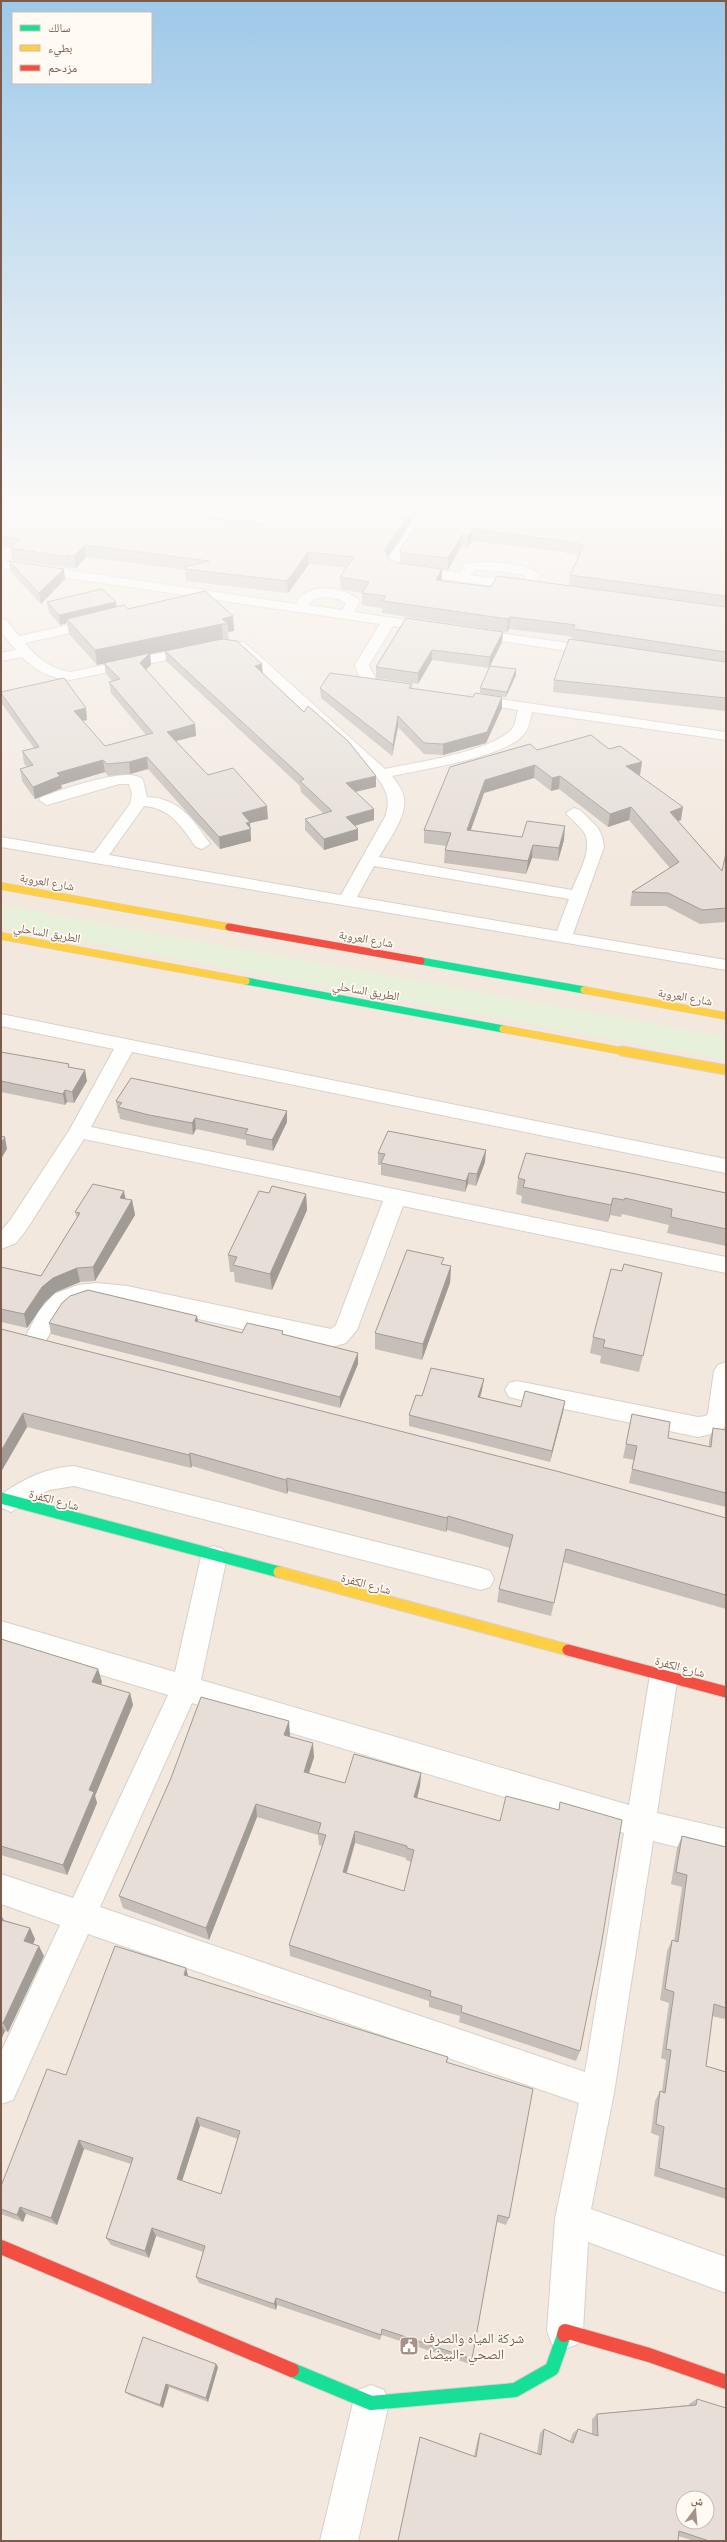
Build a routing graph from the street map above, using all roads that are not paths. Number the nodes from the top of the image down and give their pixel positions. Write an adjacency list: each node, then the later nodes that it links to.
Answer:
1 (2, 625): 8 (street)
2 (95, 625): 8 (street)
3 (387, 625): 12 (street)
4 (414, 625): 5 (street)
5 (444, 629)
6 (460, 631): 10 (street)
7 (223, 644): 16 (street)
8 (21, 647): 9 (street); 11 (street)
9 (208, 647)
10 (608, 652)
11 (1, 657)
12 (404, 690)
13 (457, 698): 14 (street)
14 (526, 707): 15 (street); 16 (street)
15 (726, 736)
16 (382, 774): 23 (street)
17 (47, 800): 18 (street)
18 (138, 801): 21 (street); 22 (street)
19 (574, 813): 25 (street)
20 (1, 842): 22 (street)
21 (202, 844)
22 (99, 858): 26 (street)
23 (370, 860): 25 (street); 26 (street)
24 (1, 886): 30 (main road, شارع العروبة)
25 (579, 896): 28 (street)
26 (347, 900): 28 (street)
27 (1, 936): 33 (main road, الطريق الساحلي)
28 (563, 937): 29 (street)
29 (726, 965)
30 (726, 1016)
31 (1, 1020): 32 (street)
32 (126, 1045): 34 (street); 35 (street)
33 (726, 1070)
34 (78, 1131): 36 (street); 37 (street)
35 (726, 1166)
36 (396, 1196): 38 (street); 39 (street)
37 (1, 1241)
38 (726, 1265)
39 (57, 1346)
40 (726, 1372): 41 (street)
41 (517, 1390)
42 (6, 1500): 43 (main road, شارع الكفرة); 44 (street)
43 (214, 1557): 46 (main road, شارع الكفرة); 47 (street)
44 (481, 1579)
45 (1, 1633): 47 (street)
46 (664, 1675): 48 (main road, شارع الكفرة); 49 (street)
47 (185, 1688): 49 (street); 52 (street)
48 (726, 1692)
49 (640, 1823): 50 (street); 54 (street)
50 (726, 1844)
51 (1, 1889): 52 (street)
52 (80, 1914): 53 (street); 54 (street)
53 (1, 2088)
54 (598, 2093): 55 (street)
55 (572, 2220): 57 (street); 58 (street)
56 (1, 2247): 60 (main road)
57 (726, 2275)
58 (565, 2331): 59 (main road); 60 (main road)
59 (726, 2382)
60 (371, 2403): 61 (street)
61 (339, 2541)

